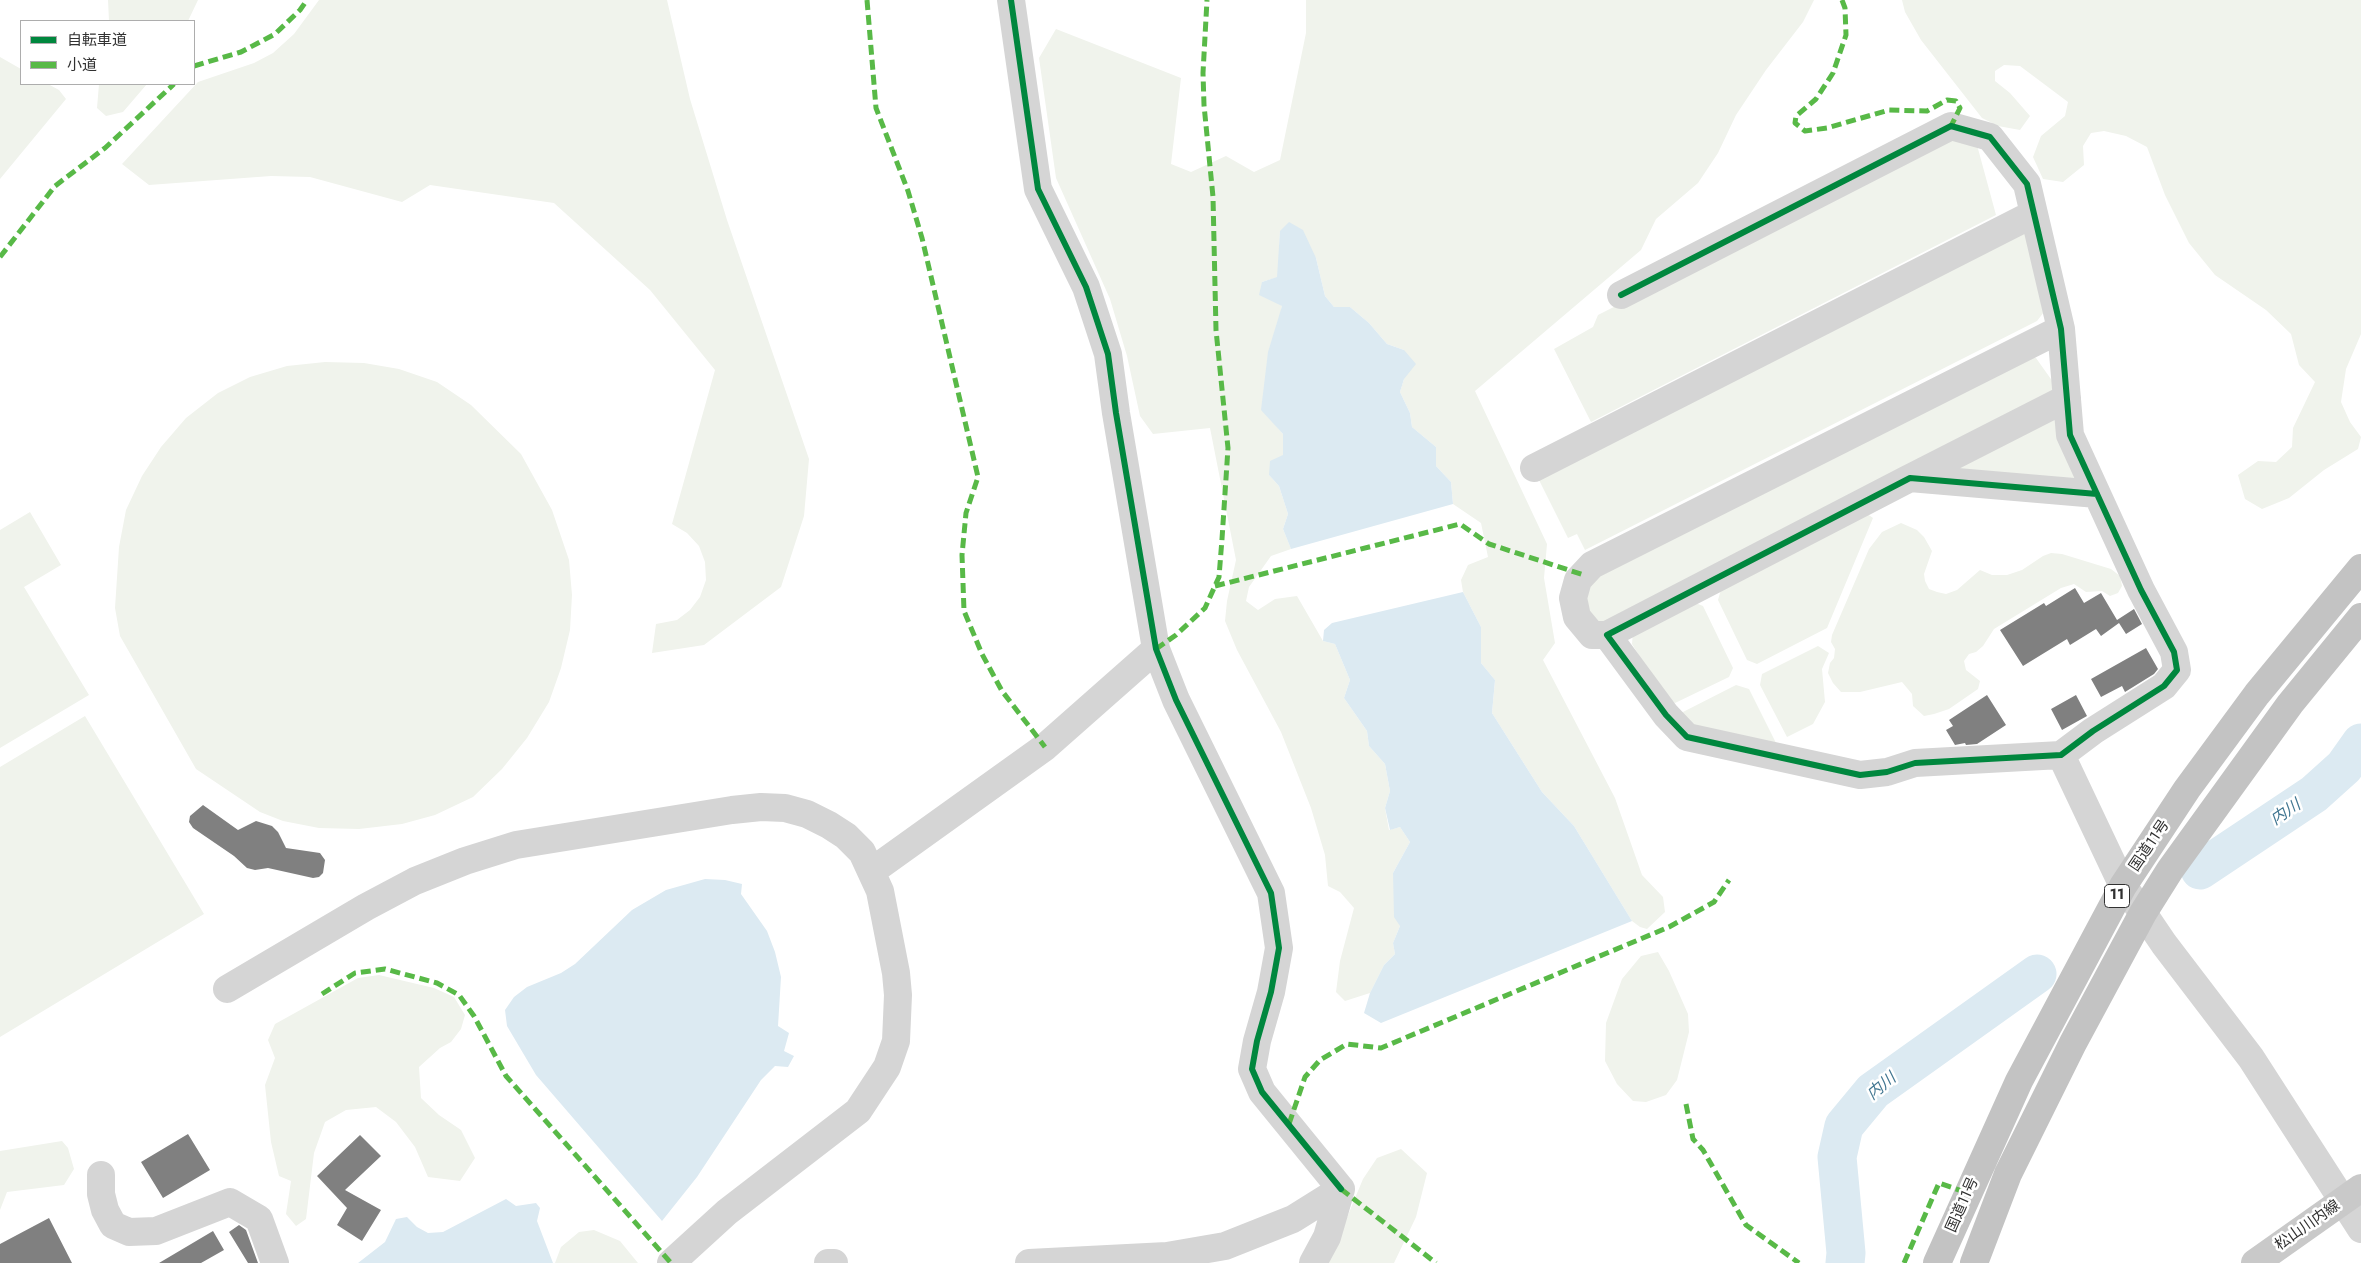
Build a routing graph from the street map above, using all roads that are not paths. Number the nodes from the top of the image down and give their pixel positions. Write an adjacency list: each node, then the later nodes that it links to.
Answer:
1 (1011, 0): 12 (street)
2 (2033, 214): 3 (street); 4 (street); 6 (street)
3 (1621, 295)
4 (2061, 329): 5 (street); 11 (street)
5 (2067, 398): 7 (street); 8 (street)
6 (1534, 468)
7 (1910, 478): 8 (street); 11 (street)
8 (2097, 494): 13 (street)
9 (2361, 568): 15 (highway, 国道11号 / 11)
10 (2361, 617): 16 (highway, 国道11号 / 11)
11 (1607, 635): 13 (street)
12 (1156, 649): 14 (street); 19 (street)
13 (2061, 755): 15 (street)
14 (872, 871): 17 (street); 23 (street)
15 (2122, 886): 16 (street); 28 (highway, 国道11号 / 11)
16 (2144, 913): 20 (street); 29 (highway, 国道11号 / 11)
17 (227, 989)
18 (101, 1174): 22 (street)
19 (1341, 1189): 26 (street); 27 (street)
20 (2352, 1195): 21 (street); 30 (main road, 松山川内線)
21 (2361, 1229)
22 (275, 1263)
23 (671, 1263)
24 (828, 1263): 25 (street)
25 (834, 1263)
26 (1029, 1263)
27 (1313, 1263)
28 (1937, 1263)
29 (1974, 1263)
30 (2255, 1263)

